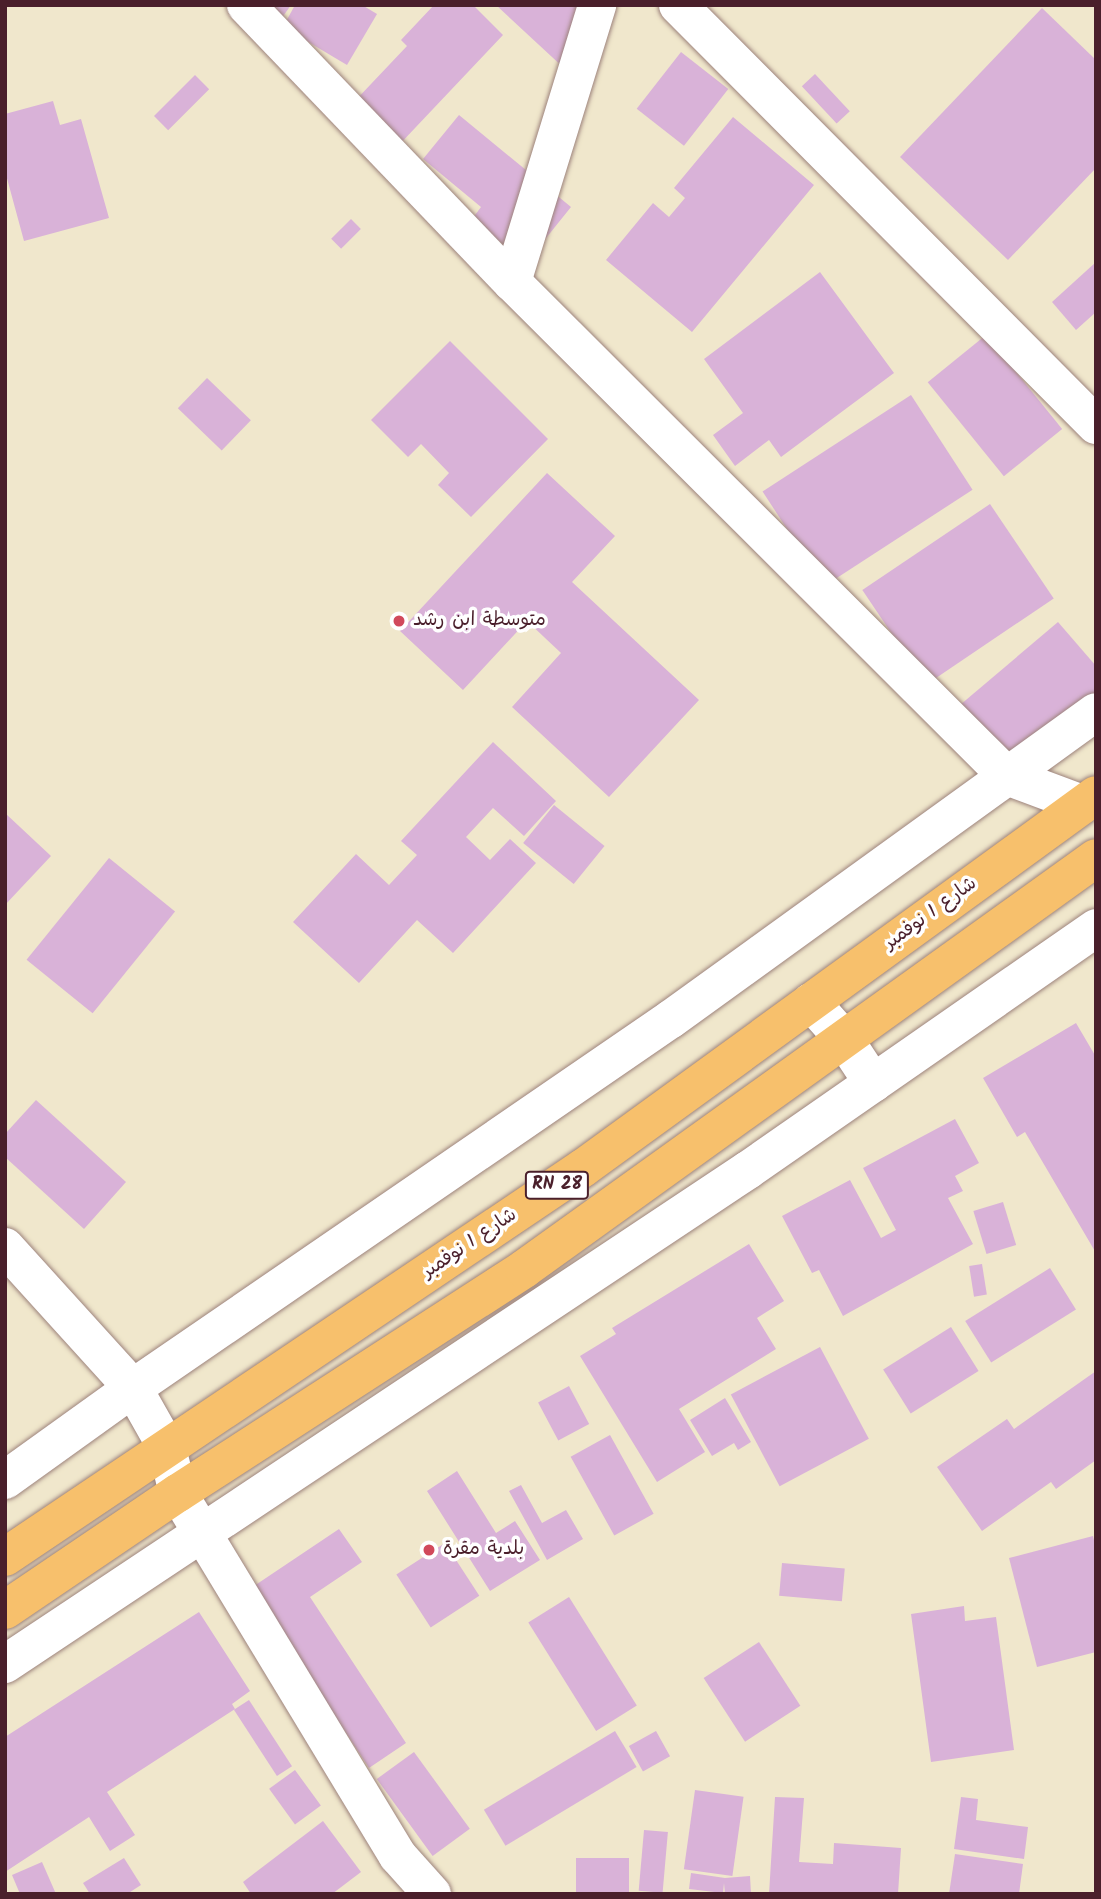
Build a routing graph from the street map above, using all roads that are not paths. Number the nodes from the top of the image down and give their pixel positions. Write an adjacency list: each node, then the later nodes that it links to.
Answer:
1 (246, 5): 4 (street)
2 (597, 5): 4 (street)
3 (678, 5): 5 (street)
4 (512, 282): 7 (street)
5 (1096, 425)
6 (1096, 712): 7 (street)
7 (1007, 776): 8 (street); 17 (street)
8 (1089, 800): 11 (main road, شارع 1 نوفمبر / RN 28)
9 (1096, 858): 12 (main road, RN 28)
10 (1096, 928): 13 (street)
11 (811, 1002): 12 (street); 18 (main road, شارع 1 نوفمبر / RN 28)
12 (844, 1039): 13 (street); 14 (main road, RN 28)
13 (873, 1083): 15 (street)
14 (703, 1140): 15 (street); 20 (main road, RN 28)
15 (734, 1178): 21 (street)
16 (6, 1250): 17 (street)
17 (133, 1388): 18 (street); 19 (street)
18 (167, 1448): 20 (street); 22 (main road, شارع 1 نوفمبر / RN 28)
19 (5, 1480)
20 (178, 1493): 21 (street); 23 (main road, RN 28)
21 (202, 1532): 24 (street); 25 (street)
22 (5, 1557)
23 (5, 1611)
24 (5, 1664)
25 (432, 1894)

